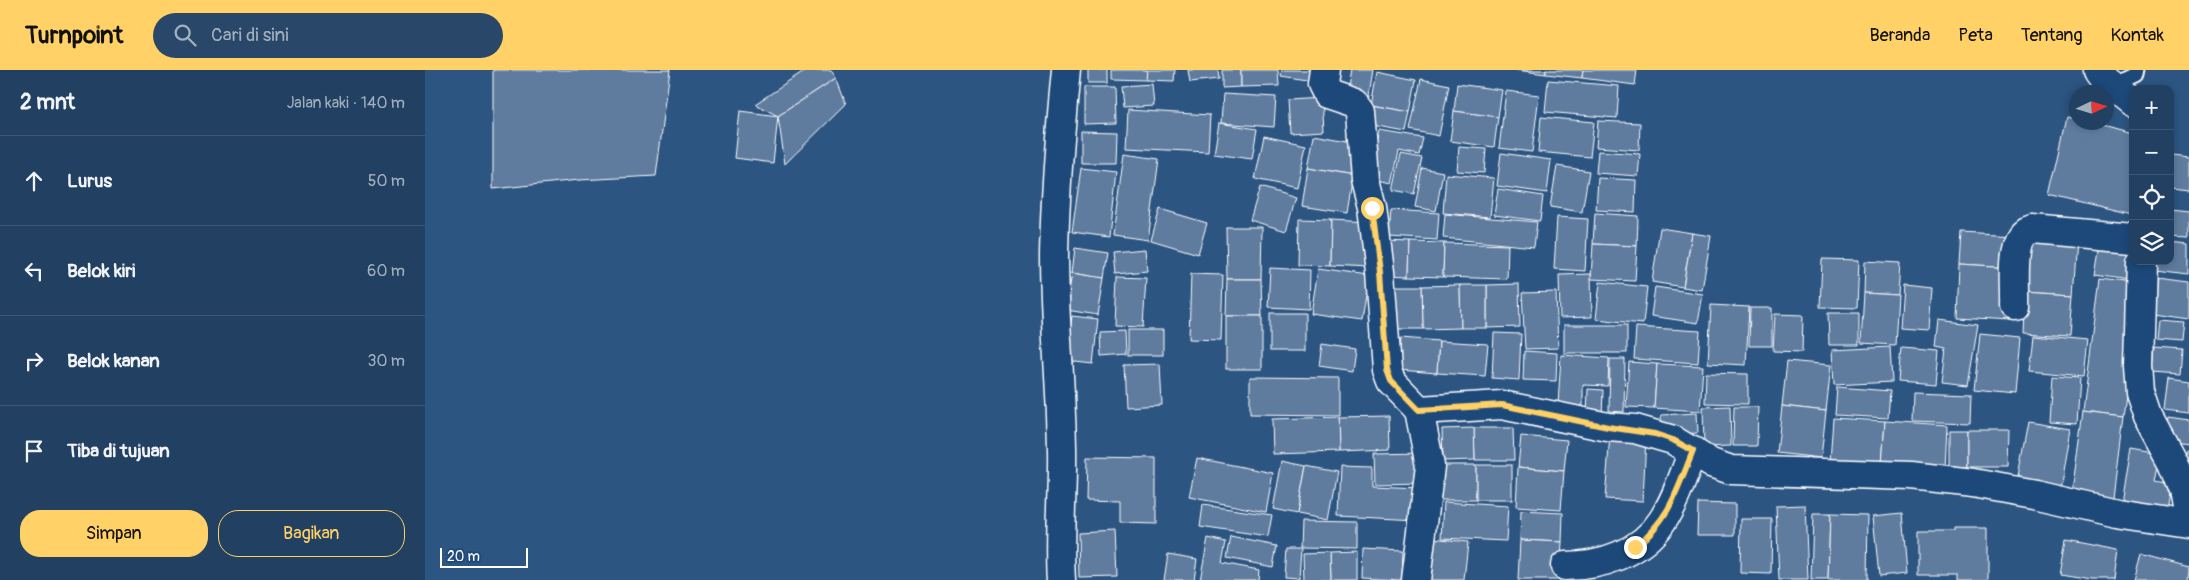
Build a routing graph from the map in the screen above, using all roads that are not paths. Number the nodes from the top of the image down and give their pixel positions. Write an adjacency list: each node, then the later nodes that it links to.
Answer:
1 (1066, 70): 13 (street)
2 (1324, 70): 8 (street)
3 (2138, 70): 4 (lane)
4 (2115, 86)
5 (2129, 238): 7 (street)
6 (2141, 265): 10 (street)
7 (2015, 307)
8 (1419, 410): 9 (street); 14 (street)
9 (1693, 451): 11 (street); 12 (street)
10 (2189, 517)
11 (2189, 524)
12 (1565, 566)
13 (1061, 580)
14 (1416, 580)

